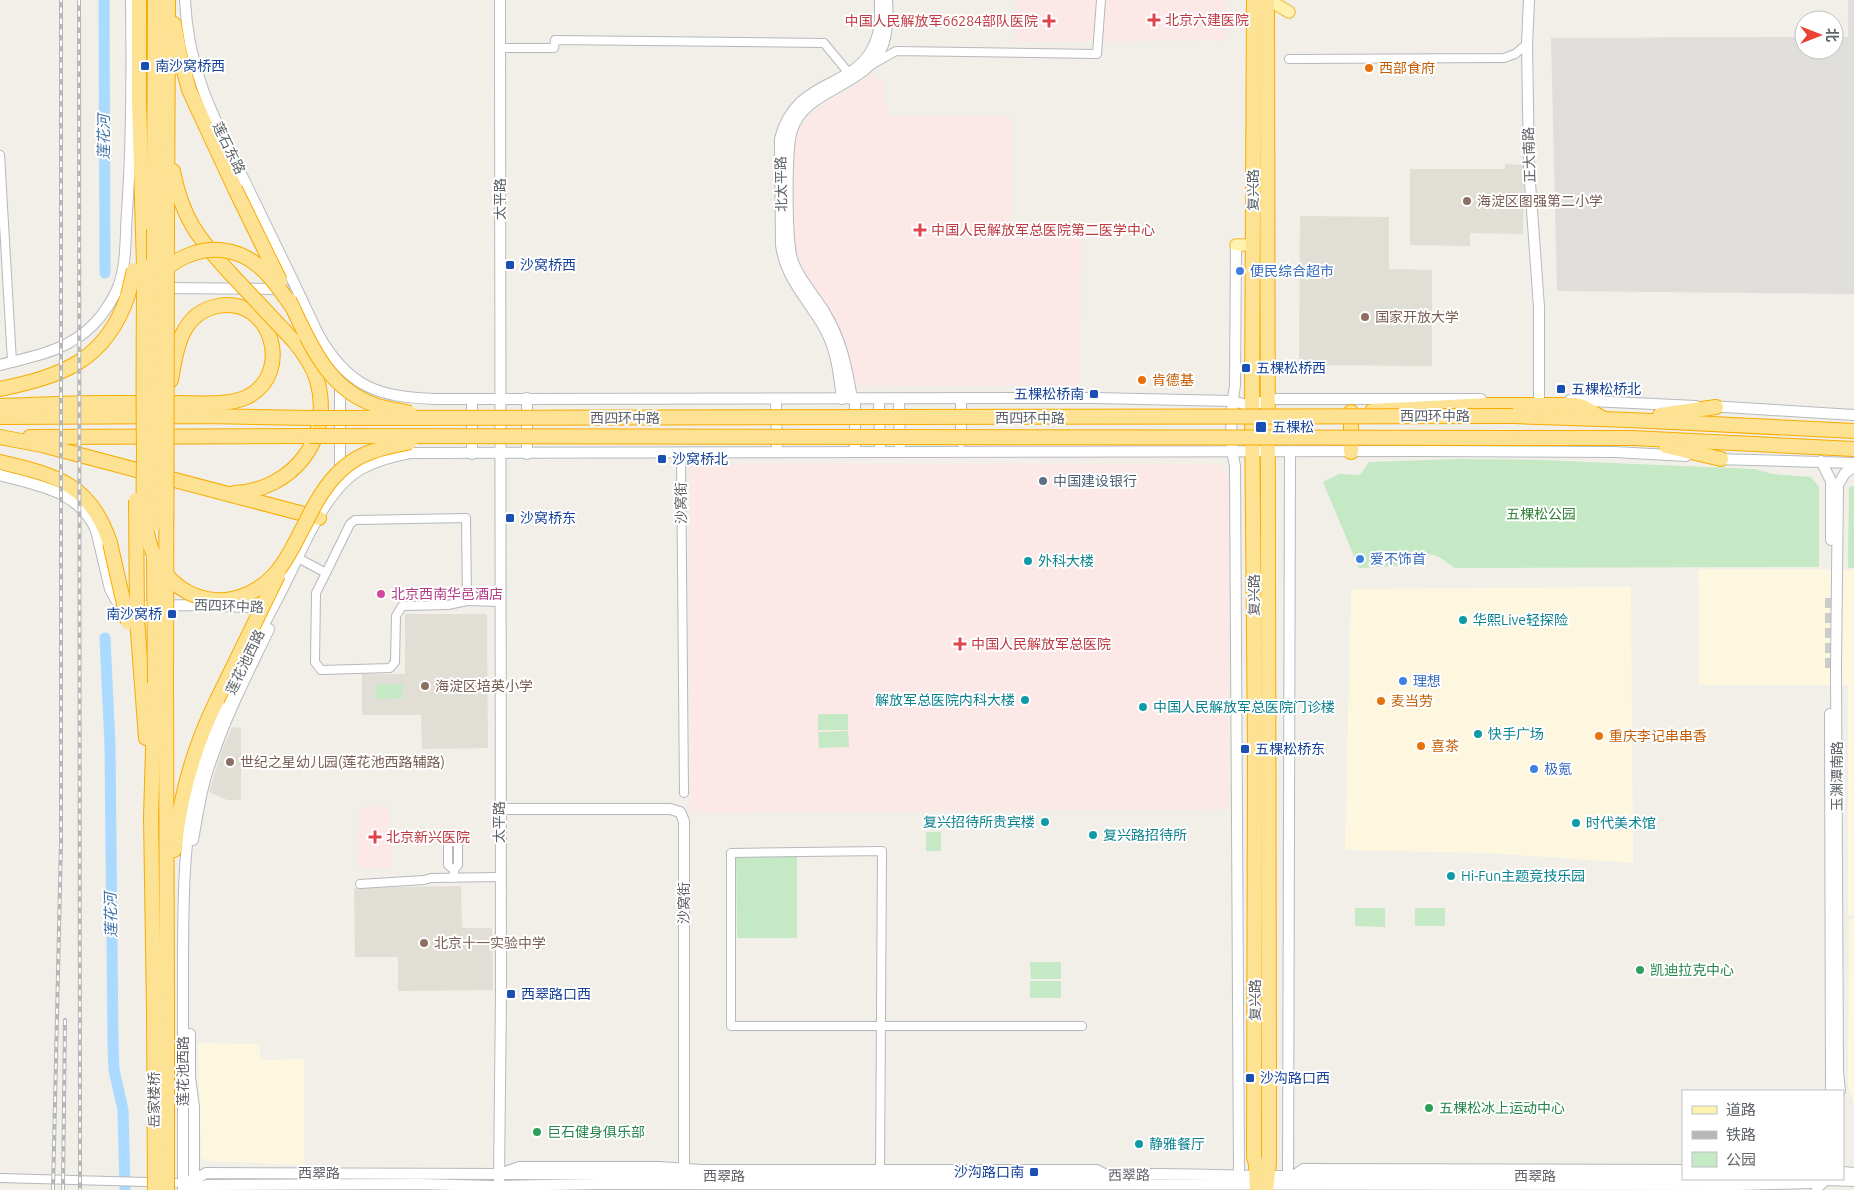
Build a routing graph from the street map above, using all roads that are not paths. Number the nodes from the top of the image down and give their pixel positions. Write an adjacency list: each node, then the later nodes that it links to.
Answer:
1 (132, 0): 26 (street)
2 (139, 0): 24 (highway)
3 (155, 0): 21 (highway)
4 (169, 0): 19 (highway); 27 (highway, bridge)
5 (185, 0): 25 (street, 莲石东路)
6 (500, 0): 15 (street, 太平路)
7 (880, 0): 18 (street, 北太平路)
8 (888, 0): 17 (street, 北太平路)
9 (1101, 0): 17 (street)
10 (1254, 0): 23 (highway, 复兴路)
11 (1268, 0): 13 (main road); 45 (highway, 复兴路)
12 (1529, 0): 14 (street, 正大南路)
13 (1289, 12)
14 (1527, 44): 16 (street); 42 (street, 正大南路)
15 (500, 48): 18 (street); 34 (street, 太平路)
16 (1289, 59)
17 (867, 68): 18 (street, 北太平路)
18 (851, 76): 38 (street, 北太平路)
19 (167, 140): 21 (highway); 82 (highway, bridge)
20 (0, 156): 28 (street)
21 (160, 229): 44 (highway, bridge); 92 (highway, bridge)
22 (1236, 245): 23 (main road); 43 (street)
23 (1253, 245): 47 (highway, 复兴路)
24 (139, 268): 26 (highway, bridge); 84 (highway, bridge)
25 (298, 289): 26 (street); 30 (street, 西四环中路)
26 (123, 291): 28 (street); 32 (highway)
27 (293, 308): 54 (highway, bridge); 90 (highway, bridge)
28 (12, 362): 29 (street)
29 (0, 365)
30 (340, 367): 36 (street, 西四环中路); 81 (street)
31 (0, 379): 32 (highway)
32 (42, 379): 33 (highway)
33 (0, 389)
34 (500, 398): 35 (street, 西四环中路); 36 (street, 西四环中路); 74 (street, 太平路)
35 (527, 398): 37 (street, 西四环中路); 75 (street)
36 (472, 399): 73 (street)
37 (776, 399): 38 (street, 西四环中路); 65 (street)
38 (850, 399): 39 (street, 西四环中路); 66 (street, 北太平路)
39 (879, 399): 40 (street, 西四环中路); 67 (street)
40 (899, 399): 41 (street, 西四环中路); 62 (street)
41 (961, 400): 43 (street, 西四环中路); 63 (street)
42 (1539, 400): 45 (street, 西四环中路); 48 (street, 西四环中路)
43 (1232, 401): 47 (street, 西四环中路); 72 (street, 复兴路)
44 (166, 403): 50 (highway, bridge); 92 (highway, bridge)
45 (1268, 405): 47 (highway); 51 (highway); 69 (highway, 复兴路)
46 (0, 406): 49 (highway)
47 (1252, 406): 68 (highway, 复兴路)
48 (1716, 407): 52 (street, 西四环中路); 56 (highway)
49 (184, 410): 50 (highway); 53 (highway)
50 (206, 410): 54 (highway, 西四环中路, bridge)
51 (1351, 412): 55 (highway); 70 (highway)
52 (1854, 415)
53 (0, 417)
54 (435, 418): 55 (highway, 西四环中路, bridge)
55 (1604, 419): 56 (highway, 西四环中路)
56 (1630, 420): 57 (highway, 西四环中路)
57 (1854, 431)
58 (436, 436): 59 (highway, 西四环中路, bridge); 60 (highway, 西四环中路, bridge); 84 (highway, bridge)
59 (0, 437): 82 (highway)
60 (1632, 438): 61 (highway, 西四环中路); 76 (highway)
61 (1854, 449)
62 (900, 451): 63 (street, 西四环中路); 67 (street, 西四环中路)
63 (961, 451): 72 (street, 西四环中路)
64 (1290, 451): 69 (street); 70 (street); 111 (street)
65 (777, 452): 66 (street, 西四环中路); 71 (street, 西四环中路)
66 (855, 452): 67 (street, 西四环中路)
67 (880, 452)
68 (1253, 452): 69 (street); 72 (street, 西四环中路); 114 (highway, 复兴路)
69 (1269, 452): 114 (highway, 复兴路)
70 (1351, 452): 76 (street)
71 (681, 453): 75 (street, 西四环中路); 93 (street, 沙窝街)
72 (1232, 453): 113 (street, 复兴路)
73 (472, 454): 74 (street, 西四环中路); 81 (street, 西四环中路)
74 (500, 454): 75 (street, 西四环中路); 88 (street, 太平路)
75 (527, 454)
76 (1721, 459): 77 (street)
77 (1821, 461): 79 (street); 86 (street)
78 (0, 464): 90 (highway, bridge)
79 (1854, 465): 103 (street, 玉渊潭南路)
80 (0, 475): 89 (street, 西四环中路)
81 (340, 487): 83 (street, 西四环中路)
82 (216, 492): 83 (highway)
83 (319, 518): 84 (street, 西四环中路)
84 (292, 560): 85 (street); 89 (street, 西四环中路); 98 (highway, bridge)
85 (326, 573): 87 (street); 87 (street)
86 (1830, 595)
87 (468, 601): 88 (street)
88 (500, 602): 94 (street, 太平路)
89 (273, 608): 116 (street, 莲花池西路); 117 (street, 莲花池西路)
90 (133, 620): 95 (highway)
91 (1830, 668): 102 (street, 玉渊潭南路)
92 (161, 683): 95 (highway); 98 (highway)
93 (684, 793)
94 (499, 809): 96 (street, 太平路); 105 (street, 沙窝街)
95 (151, 817): 99 (highway)
96 (499, 877): 97 (street); 106 (street, 太平路)
97 (360, 884)
98 (166, 905): 99 (highway)
99 (160, 1010): 119 (highway, 岳家楼桥, bridge); 120 (highway, 岳家楼桥, bridge)
100 (1082, 1026): 101 (street)
101 (881, 1027): 101 (street); 109 (street)
102 (1832, 1090)
103 (1840, 1090)
104 (1682, 1169): 111 (street)
105 (684, 1172): 106 (street, 西翠路); 109 (street, 西翠路)
106 (499, 1174): 117 (street, 西翠路); 118 (street, 太平路)
107 (1682, 1177): 115 (street, 西翠路)
108 (0, 1178): 116 (street)
109 (880, 1180): 113 (street, 西翠路); 113 (street, 西翠路); 118 (street, 西翠路)
110 (1854, 1181): 112 (street, 西翠路)
111 (1289, 1182): 114 (street, 西翠路); 115 (street, 西翠路)
112 (1827, 1182): 115 (street, 西翠路); 122 (street)
113 (1239, 1183): 114 (street, 西翠路)
114 (1262, 1183)
115 (1538, 1184)
116 (183, 1186): 117 (street)
117 (194, 1186): 118 (street, 西翠路)
118 (499, 1188): 121 (street)
119 (155, 1190)
120 (167, 1190)
121 (511, 1190)
122 (1816, 1190)

